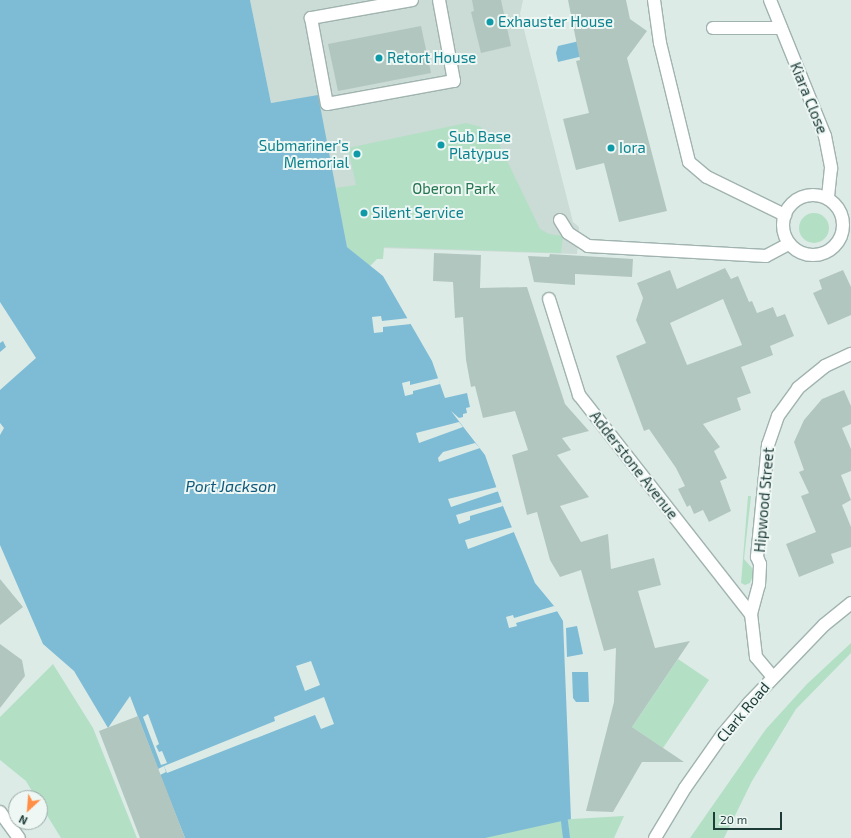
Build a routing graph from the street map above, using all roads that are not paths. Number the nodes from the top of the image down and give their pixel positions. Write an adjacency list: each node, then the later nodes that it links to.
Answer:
1 (412, 0): 5 (street)
2 (439, 0): 5 (street)
3 (654, 0): 9 (street)
4 (770, 0): 7 (street, Kiara Close)
5 (385, 2)
6 (713, 28): 7 (street)
7 (781, 28): 8 (street, Kiara Close)
8 (828, 199): 9 (street); 11 (street)
9 (785, 215): 12 (street)
10 (560, 220): 12 (street)
11 (846, 238): 12 (street)
12 (790, 244)
13 (549, 298): 16 (street, Adderstone Avenue)
14 (851, 354): 16 (street, Hipwood Street)
15 (851, 603): 17 (street, Clark Road)
16 (751, 614): 17 (street, Hipwood Street)
17 (772, 676): 20 (street, Clark Road)
18 (0, 812): 19 (street)
19 (19, 838)
20 (655, 838)

